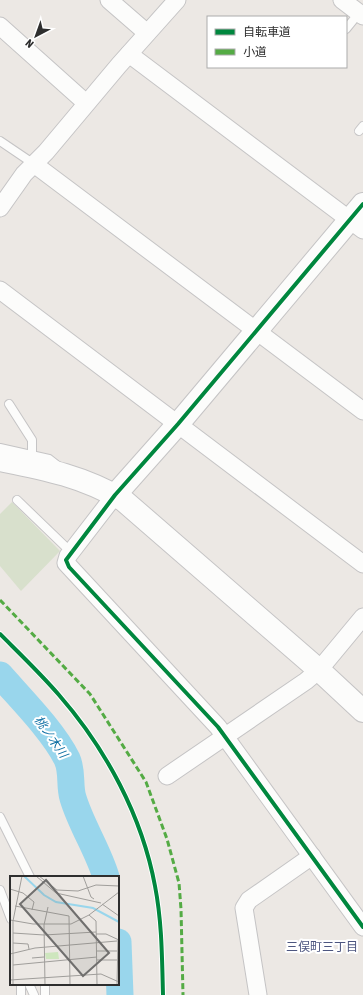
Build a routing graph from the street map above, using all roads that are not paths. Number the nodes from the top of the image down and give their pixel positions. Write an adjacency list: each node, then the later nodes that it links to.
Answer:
1 (109, 0): 7 (street)
2 (177, 0): 7 (street)
3 (342, 0): 4 (street)
4 (361, 14): 6 (lane)
5 (0, 26): 9 (street)
6 (347, 28)
7 (147, 33): 8 (street)
8 (129, 54): 9 (street); 14 (street)
9 (86, 103): 11 (street)
10 (0, 141): 11 (lane)
11 (34, 164): 13 (street); 16 (street)
12 (363, 204): 14 (street)
13 (0, 208)
14 (356, 225): 16 (street)
15 (0, 290): 19 (street)
16 (257, 331): 18 (street); 19 (street)
17 (9, 404): 21 (lane)
18 (363, 411)
19 (178, 424): 24 (street); 27 (street)
20 (0, 448): 21 (lane)
21 (32, 454): 23 (lane)
22 (0, 460): 23 (street)
23 (66, 474): 24 (street)
24 (115, 495): 26 (street); 29 (street)
25 (17, 500): 26 (lane)
26 (72, 553): 31 (street)
27 (363, 564)
28 (363, 616): 29 (street)
29 (319, 670): 30 (street); 31 (street)
30 (363, 710)
31 (226, 736): 32 (street); 34 (street)
32 (167, 776)
33 (0, 817): 35 (lane)
34 (312, 856): 38 (street); 41 (street)
35 (30, 876)
36 (0, 890): 37 (lane)
37 (10, 916)
38 (363, 927)
39 (29, 985): 40 (lane)
40 (34, 995)
41 (258, 995)

